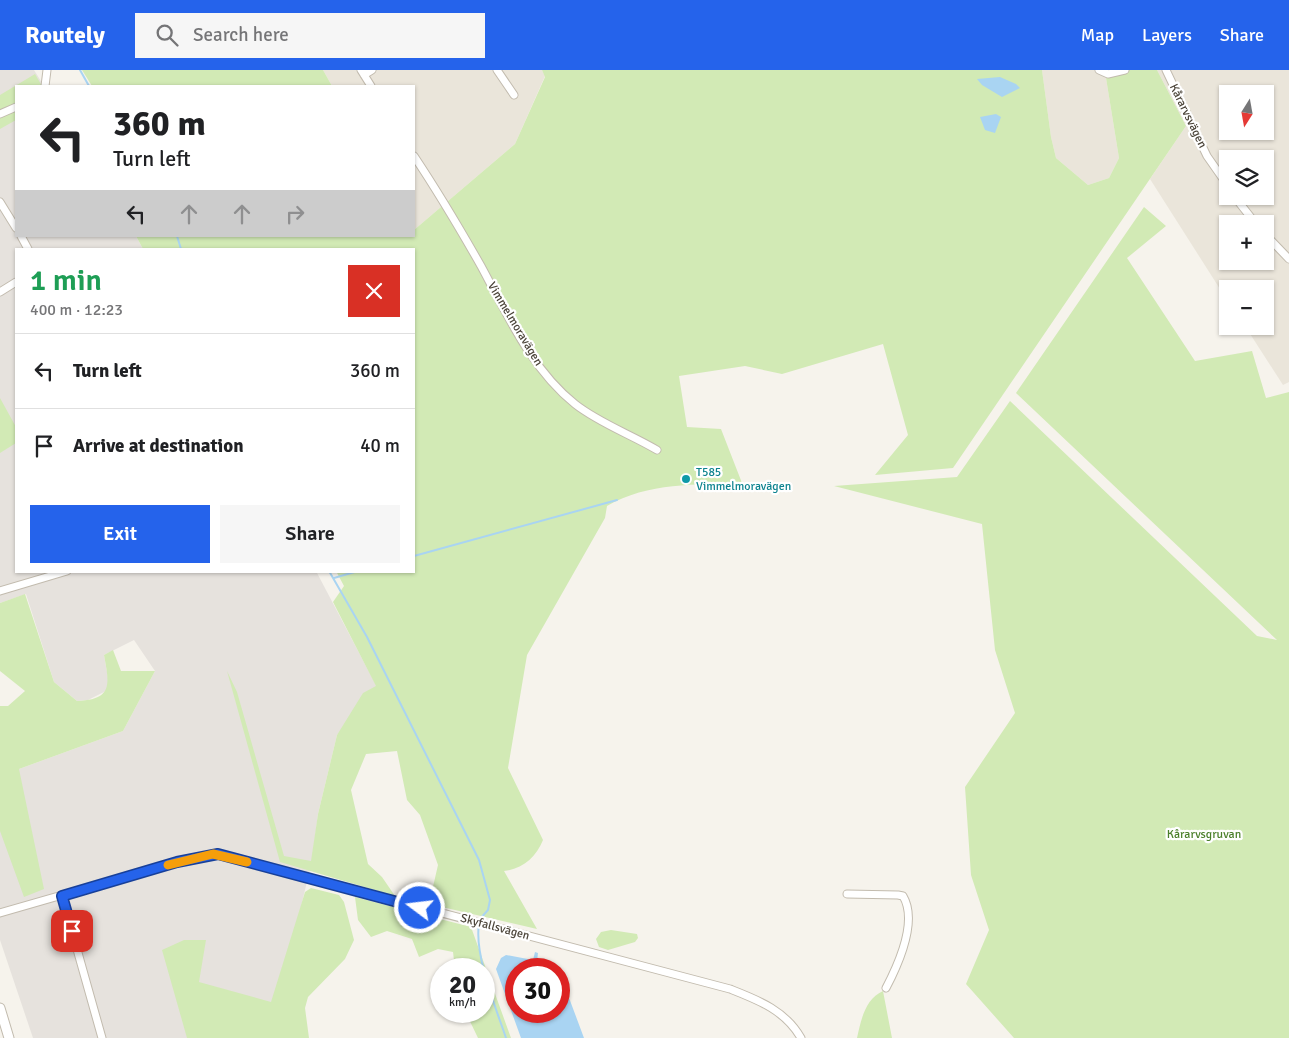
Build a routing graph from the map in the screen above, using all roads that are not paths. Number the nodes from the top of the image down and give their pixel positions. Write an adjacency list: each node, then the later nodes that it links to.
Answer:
1 (47, 70): 8 (street)
2 (372, 70): 7 (street)
3 (497, 70): 10 (street)
4 (1099, 70): 5 (street)
5 (1125, 70)
6 (1166, 70): 14 (street, Kårarvsvägen)
7 (363, 72): 9 (street)
8 (45, 85)
9 (370, 85)
10 (514, 95)
11 (15, 106): 12 (street)
12 (0, 114)
13 (415, 158): 23 (street, Vimmelmoravägen)
14 (1219, 172)
15 (0, 202): 18 (street)
16 (1241, 205): 17 (street)
17 (1249, 215)
18 (15, 226)
19 (1274, 243): 20 (street)
20 (1289, 259)
21 (15, 283): 22 (street)
22 (0, 292)
23 (657, 450)
24 (60, 573): 25 (street)
25 (0, 591)
26 (847, 894): 29 (street)
27 (62, 896): 28 (street, Skyfallsvägen); 32 (street); 33 (street, Skyfallsvägen)
28 (0, 913)
29 (886, 988)
30 (0, 1008): 31 (street)
31 (9, 1038)
32 (102, 1038)
33 (801, 1038)

